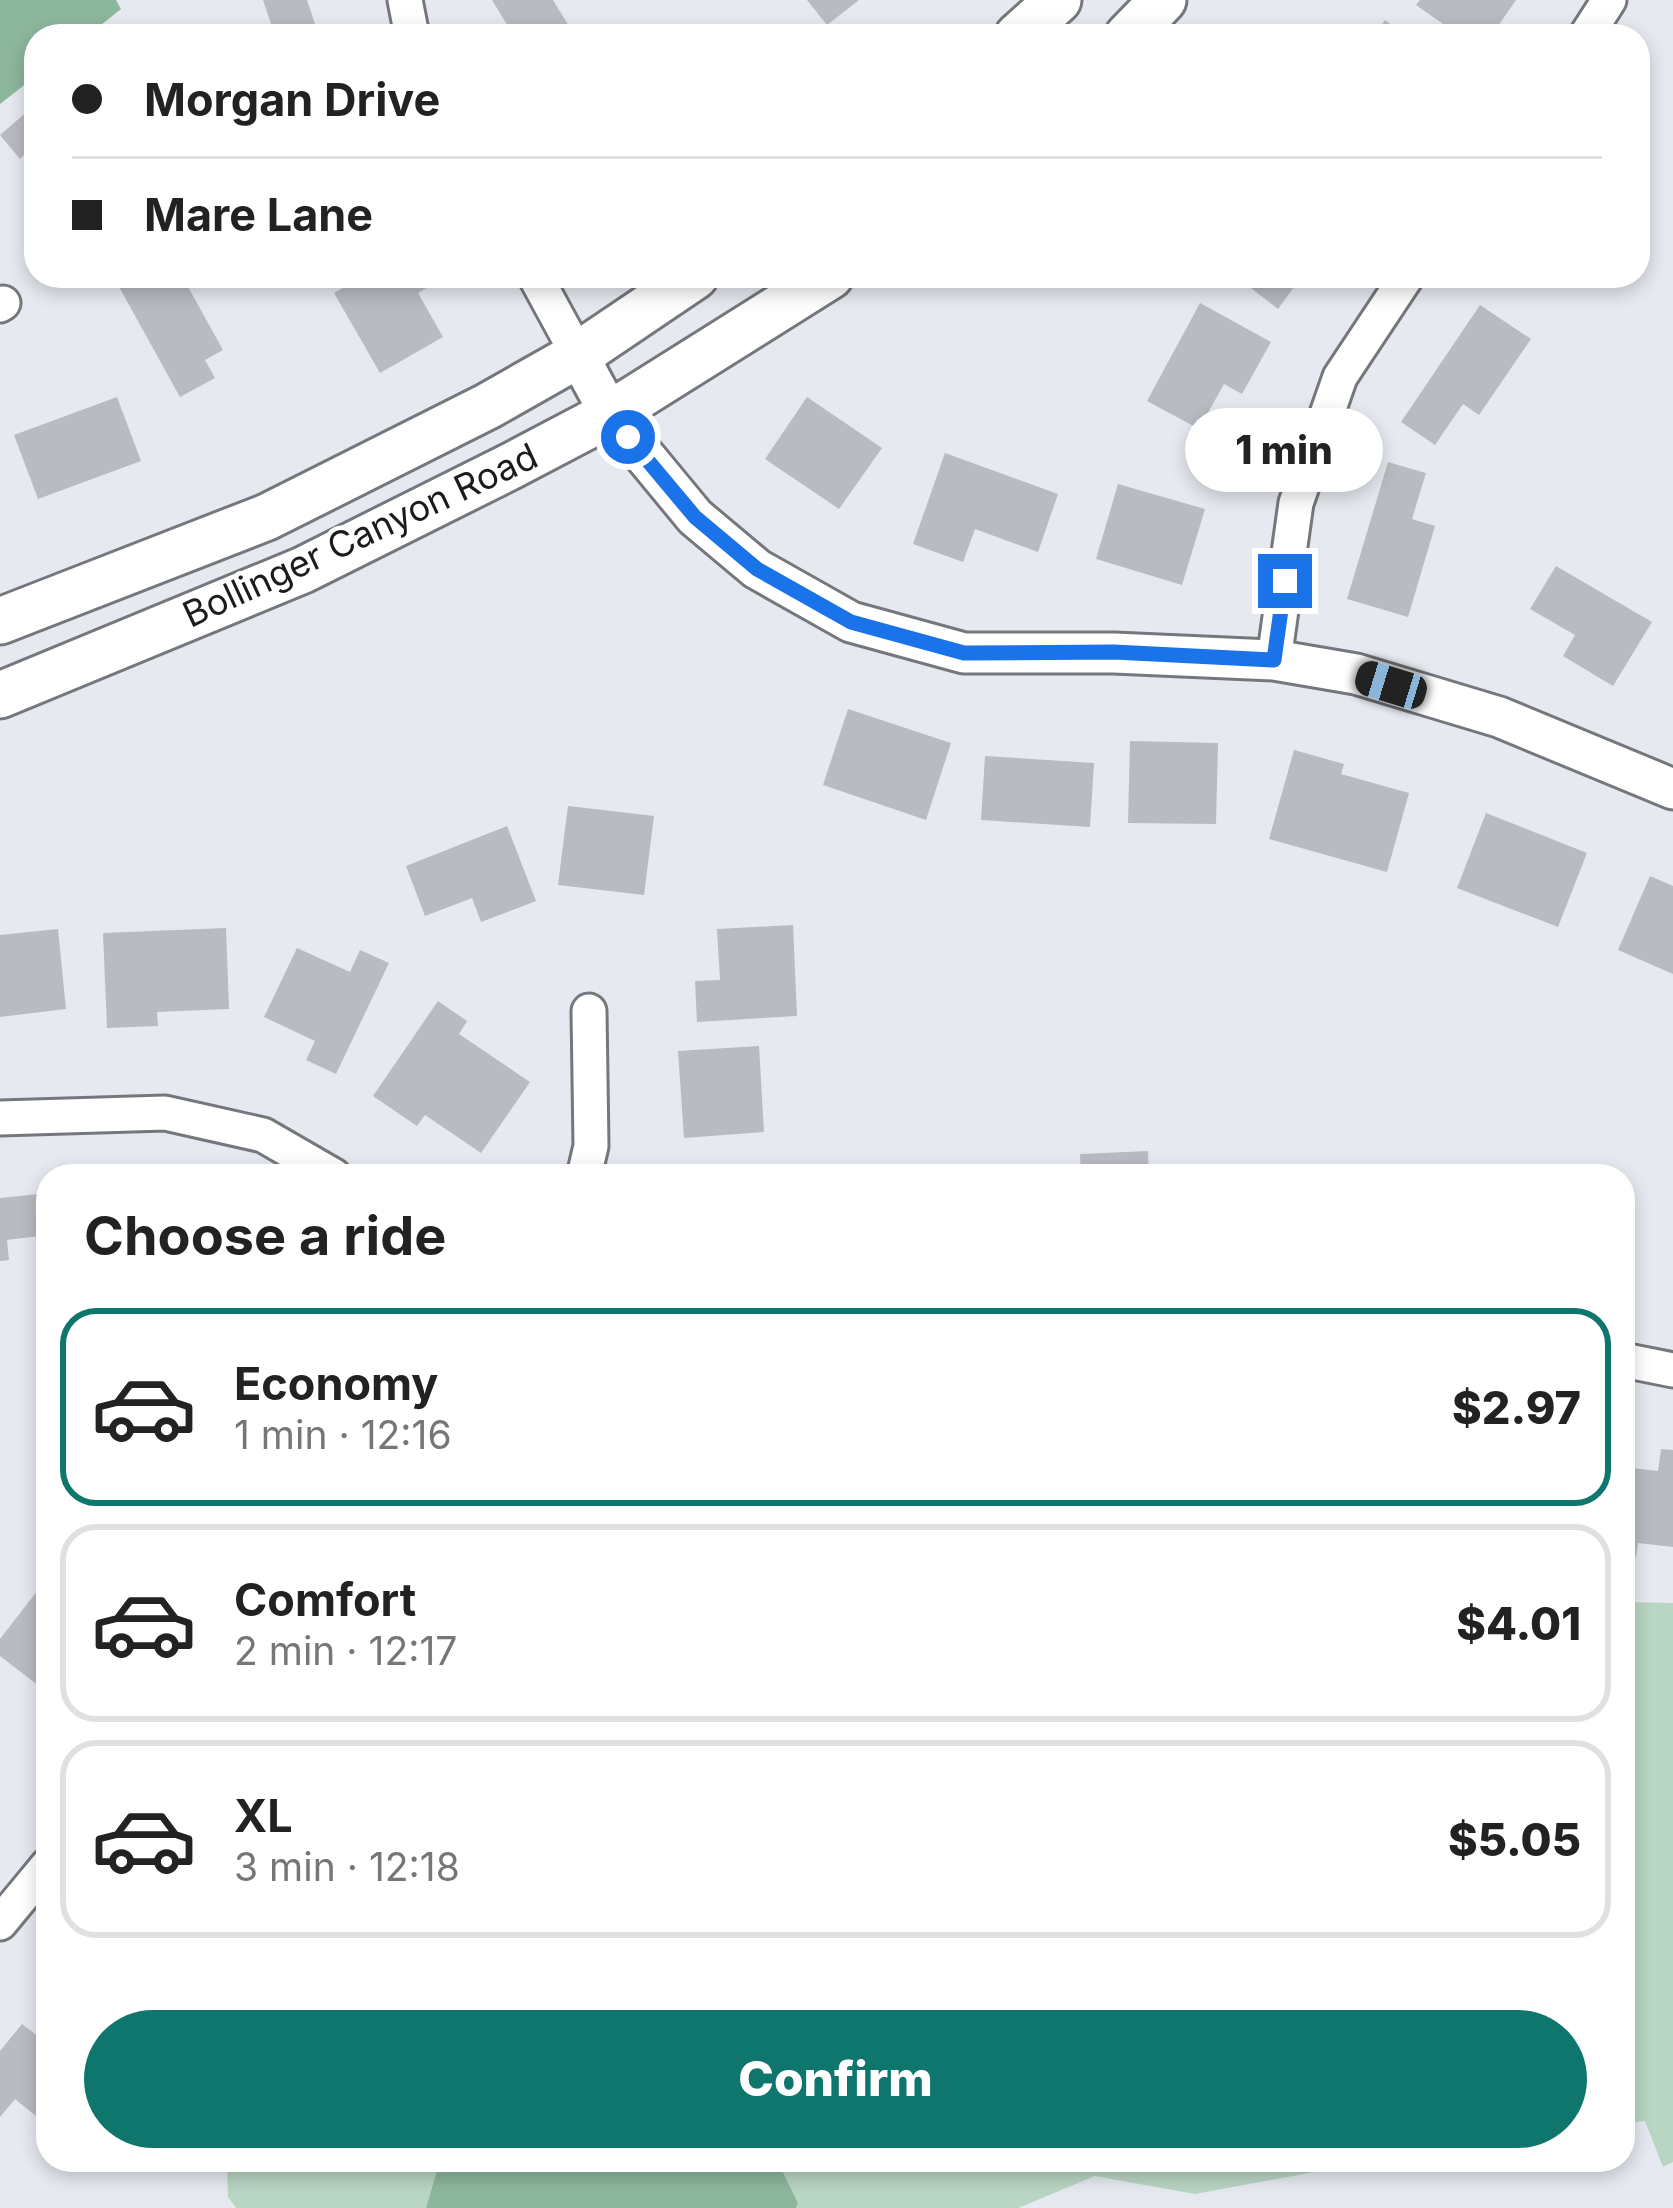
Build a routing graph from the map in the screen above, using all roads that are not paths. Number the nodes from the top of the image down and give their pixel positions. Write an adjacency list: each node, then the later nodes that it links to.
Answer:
1 (1058, 0): 3 (main road)
2 (1163, 0): 4 (main road)
3 (1031, 24)
4 (1140, 24)
5 (542, 288): 9 (street)
6 (677, 288): 9 (main road, Bollinger Canyon Road)
7 (811, 288): 10 (main road, Bollinger Canyon Road)
8 (1399, 288): 12 (street)
9 (578, 355): 10 (street); 11 (main road, Bollinger Canyon Road)
10 (610, 414): 12 (street); 13 (main road, Bollinger Canyon Road)
11 (0, 621)
12 (1274, 660): 14 (street)
13 (0, 695)
14 (1673, 789)
15 (589, 1011): 18 (street)
16 (0, 1118): 17 (street)
17 (313, 1164)
18 (587, 1164)
19 (1635, 1362): 20 (street)
20 (1673, 1370)
21 (36, 1879): 22 (street)
22 (0, 1922)

